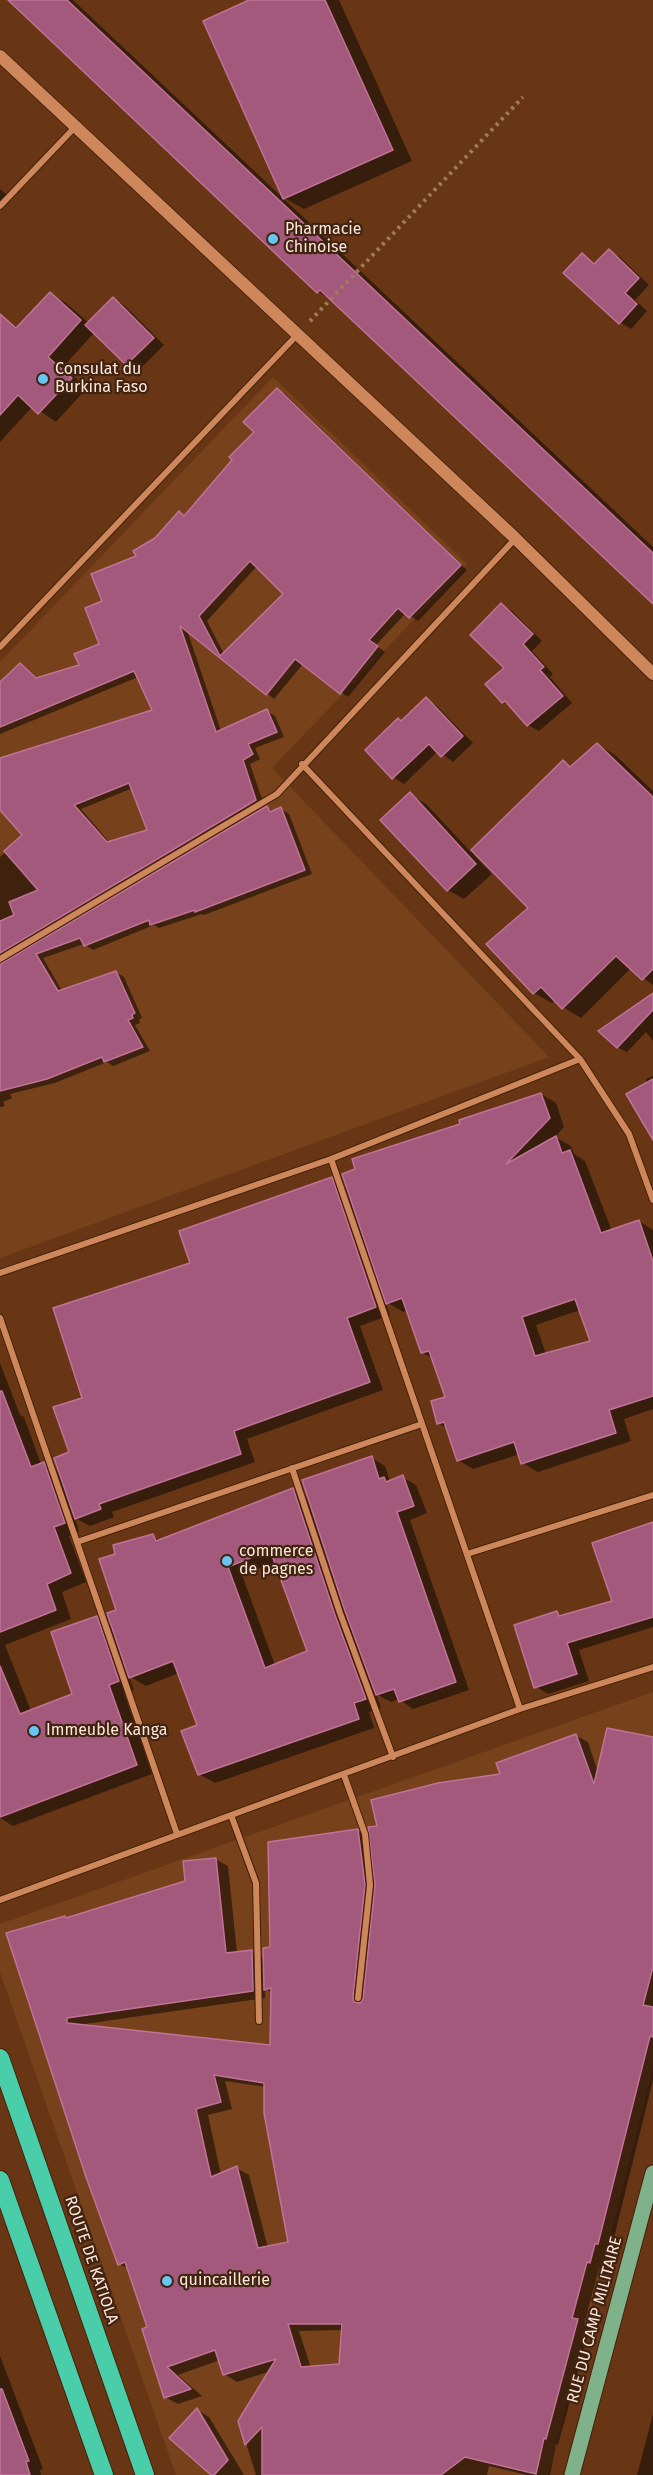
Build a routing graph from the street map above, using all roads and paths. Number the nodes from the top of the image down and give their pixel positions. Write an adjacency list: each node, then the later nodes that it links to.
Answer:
1 (0, 56): 3 (main road)
2 (523, 97): 5 (path)
3 (76, 126): 4 (street); 5 (main road)
4 (0, 206)
5 (297, 334): 6 (main road); 7 (street)
6 (515, 538): 8 (main road); 9 (street)
7 (0, 647)
8 (653, 674)
9 (302, 764): 10 (street); 11 (street)
10 (0, 959)
11 (580, 1059): 12 (street); 13 (street)
12 (331, 1159): 14 (street); 16 (street)
13 (653, 1200)
14 (0, 1273)
15 (0, 1318): 19 (street)
16 (422, 1424): 17 (street); 20 (street)
17 (292, 1468): 19 (street); 23 (street)
18 (653, 1495): 20 (street)
19 (77, 1542): 26 (street)
20 (467, 1554): 22 (street)
21 (653, 1667): 22 (street)
22 (520, 1709): 23 (street)
23 (393, 1757): 24 (street)
24 (344, 1775): 25 (street); 28 (street)
25 (231, 1815): 26 (street); 29 (street)
26 (177, 1834): 27 (street)
27 (0, 1900)
28 (358, 1998)
29 (259, 2021)
30 (0, 2058): 34 (highway, ROUTE DE KATIOLA)
31 (653, 2174): 35 (main road, RUE DU CAMP MILITAIRE)
32 (0, 2180): 33 (highway)
33 (104, 2475)
34 (145, 2475)
35 (572, 2475)

